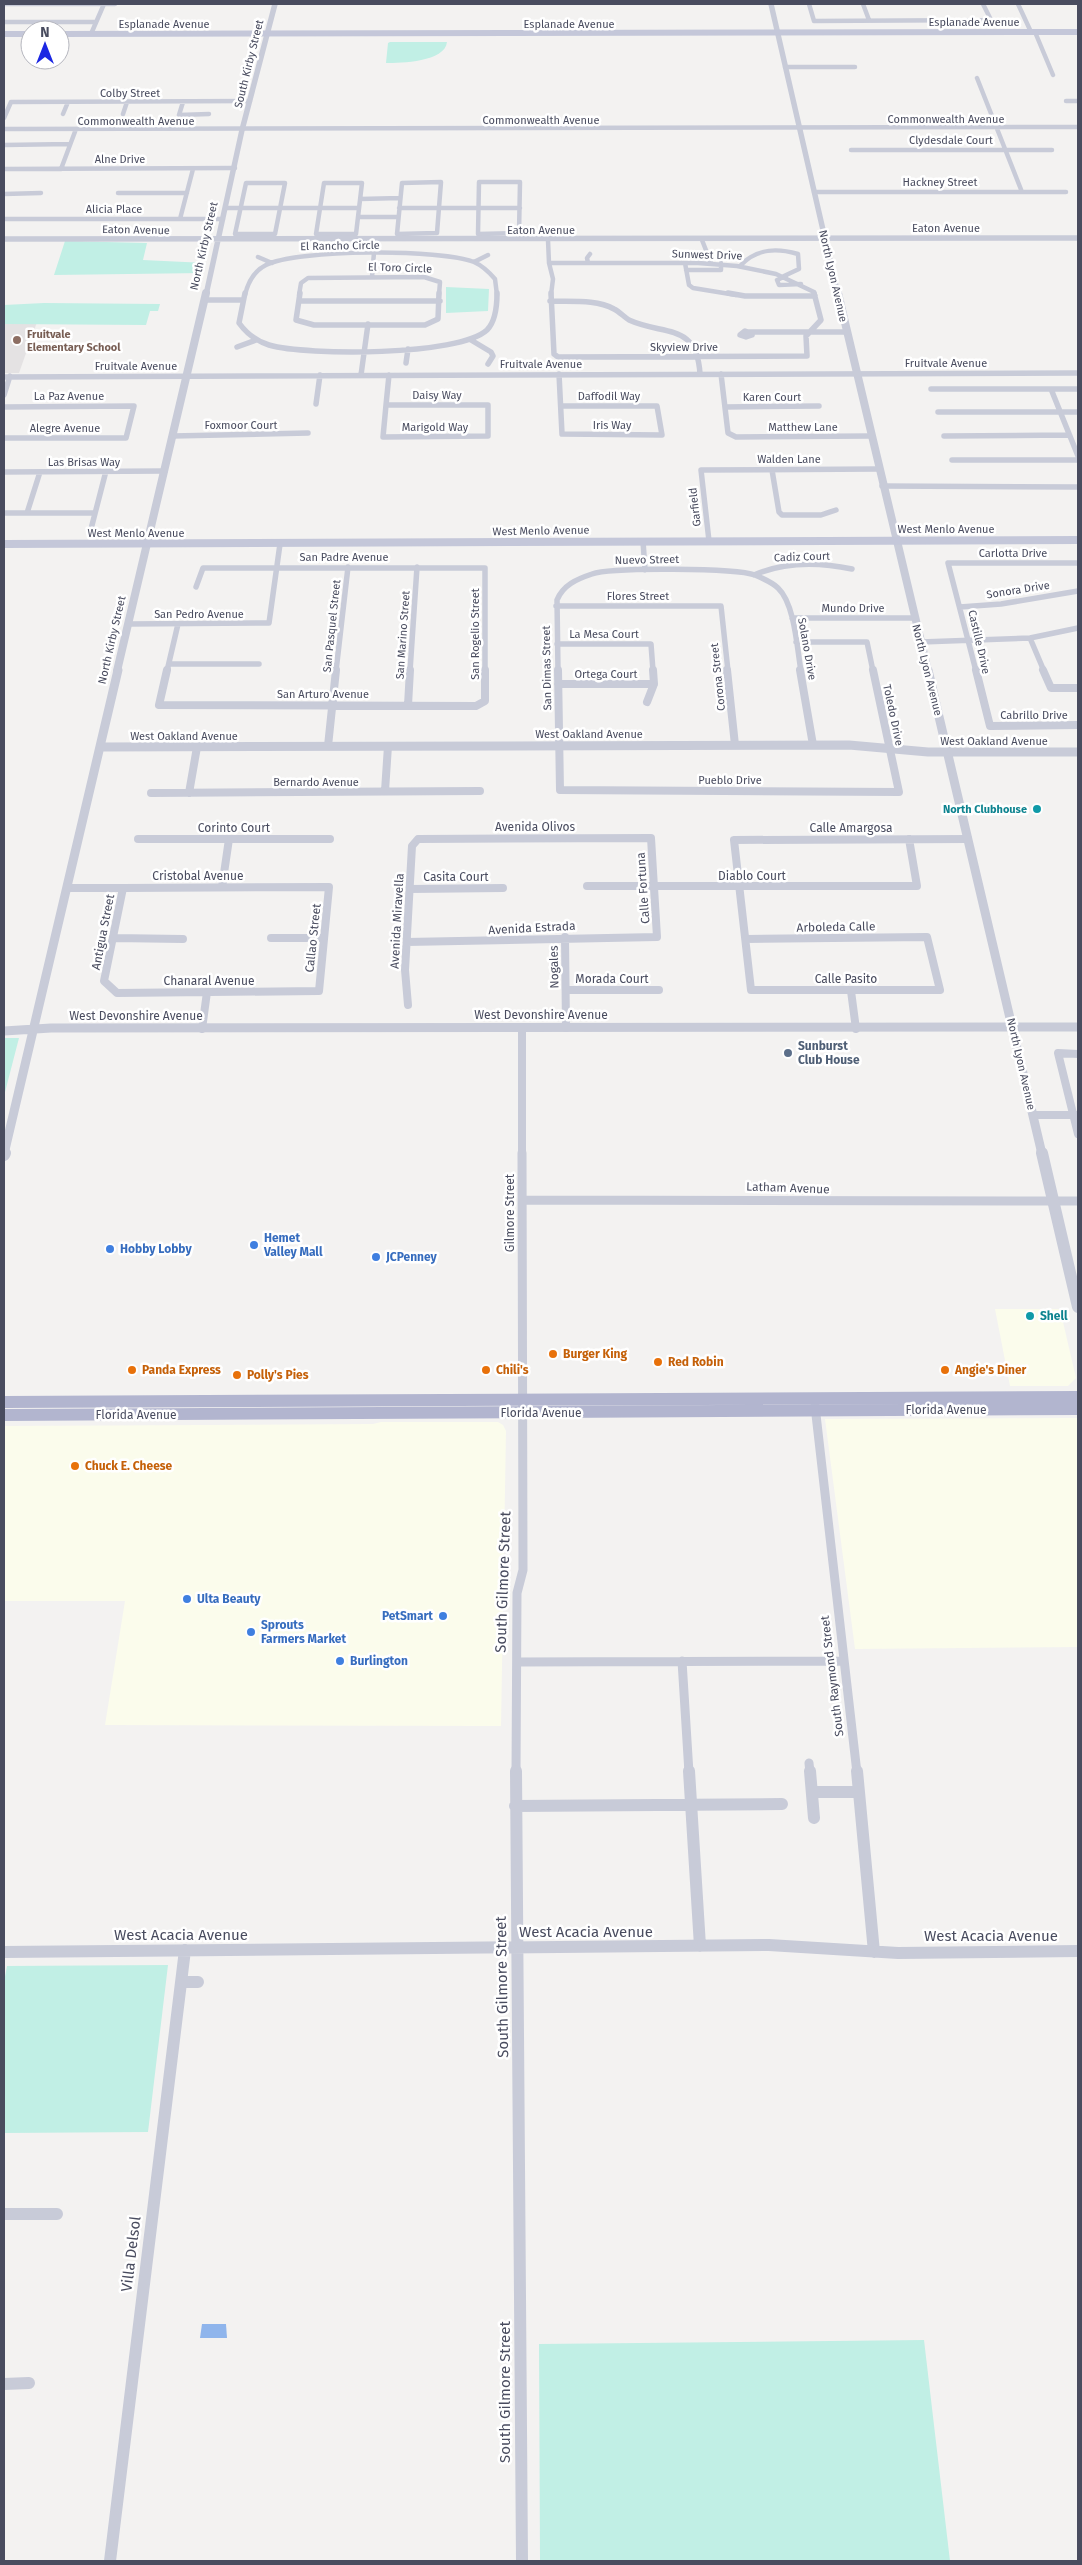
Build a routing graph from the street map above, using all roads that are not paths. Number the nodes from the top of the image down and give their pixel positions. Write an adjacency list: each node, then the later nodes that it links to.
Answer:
1 (4, 4): 2 (street)
2 (53, 4): 3 (street)
3 (104, 4): 4 (street); 13 (street)
4 (114, 4)
5 (275, 4): 21 (street, South Kirby Street)
6 (772, 4): 16 (street, North Lyon Avenue)
7 (809, 4): 11 (street)
8 (863, 4): 11 (street)
9 (983, 4): 11 (street)
10 (1018, 4): 14 (street)
11 (869, 20)
12 (4, 22): 13 (street)
13 (96, 22): 20 (street)
14 (1033, 32): 15 (main road, Esplanade Avenue); 16 (main road, Esplanade Avenue); 24 (street)
15 (1078, 32)
16 (777, 33): 21 (main road, Esplanade Avenue); 22 (street, North Lyon Avenue)
17 (4, 34): 18 (main road)
18 (20, 34)
19 (70, 34): 20 (main road, Esplanade Avenue)
20 (92, 34): 21 (main road, Esplanade Avenue)
21 (267, 34): 31 (street, South Kirby Street)
22 (785, 67): 23 (street); 37 (street, North Lyon Avenue)
23 (855, 67)
24 (1054, 75)
25 (977, 78): 38 (street)
26 (1066, 101): 27 (street)
27 (1078, 101)
28 (68, 102): 29 (street, Colby Street); 32 (street); 35 (street, Colby Street)
29 (127, 102): 30 (street, Colby Street); 33 (street)
30 (183, 102): 31 (street, Colby Street); 34 (street)
31 (250, 102): 41 (street, South Kirby Street)
32 (63, 114)
33 (123, 114)
34 (210, 114)
35 (4, 118)
36 (1078, 127): 38 (street, Commonwealth Avenue)
37 (799, 128): 38 (street, Commonwealth Avenue); 41 (street, Commonwealth Avenue); 51 (street, North Lyon Avenue)
38 (997, 128): 45 (street)
39 (76, 129): 40 (street, Commonwealth Avenue); 41 (street, Commonwealth Avenue); 42 (street)
40 (4, 130)
41 (242, 130): 47 (street, North Kirby Street)
42 (70, 144): 43 (street); 49 (street)
43 (4, 145)
44 (851, 150): 45 (street, Clydesdale Court)
45 (1006, 150): 46 (street, Clydesdale Court); 52 (street)
46 (1052, 150)
47 (235, 168): 50 (street, Alne Drive); 60 (street, North Kirby Street)
48 (4, 169): 49 (street, Alne Drive)
49 (60, 169): 50 (street, Alne Drive)
50 (194, 169): 56 (street)
51 (814, 192): 52 (street, Hackney Street); 76 (street, North Lyon Avenue)
52 (1022, 192): 53 (street, Hackney Street)
53 (1066, 192)
54 (41, 193): 57 (street)
55 (118, 193): 56 (street)
56 (187, 193): 73 (street)
57 (4, 194)
58 (360, 198): 59 (street); 63 (street); 64 (street)
59 (400, 198): 65 (street); 66 (street)
60 (226, 208): 61 (street); 71 (street, North Kirby Street)
61 (240, 208): 62 (street); 62 (street); 62 (street)
62 (280, 208): 63 (street)
63 (320, 208): 64 (street); 69 (street)
64 (359, 208): 69 (street)
65 (399, 208): 66 (street); 70 (street)
66 (438, 208): 67 (street); 70 (street)
67 (479, 208): 68 (street); 68 (street); 68 (street)
68 (520, 208)
69 (358, 217): 70 (street)
70 (398, 217)
71 (224, 218): 73 (street, Alicia Place); 77 (street, North Kirby Street)
72 (4, 219): 73 (street, Alicia Place)
73 (180, 219)
74 (1078, 238): 76 (street, Eaton Avenue)
75 (4, 239): 77 (street, Eaton Avenue)
76 (824, 239): 80 (street, Eaton Avenue); 106 (street, North Lyon Avenue)
77 (218, 240): 78 (street, Eaton Avenue); 98 (street, North Kirby Street)
78 (375, 240): 79 (street, Eaton Avenue); 82 (street)
79 (548, 240): 80 (street, Eaton Avenue); 87 (street)
80 (705, 242): 90 (street)
81 (590, 254): 88 (street)
82 (374, 255): 85 (street, El Rancho Circle); 86 (street, El Rancho Circle); 95 (street)
83 (488, 255): 86 (street)
84 (258, 256): 85 (street)
85 (272, 262): 99 (street, El Rancho Circle)
86 (474, 262): 108 (street, El Rancho Circle)
87 (549, 263): 88 (street, Sunwest Drive); 101 (street)
88 (588, 263): 89 (street, Sunwest Drive)
89 (685, 263): 90 (street, Sunwest Drive); 93 (street)
90 (711, 263): 91 (street, Sunwest Drive)
91 (721, 263): 92 (street, Sunwest Drive); 93 (street)
92 (741, 265): 94 (street, Sunwest Drive); 94 (street)
93 (686, 270): 97 (street)
94 (785, 276): 96 (street, Sunwest Drive); 96 (street)
95 (372, 277): 100 (street, El Toro Circle); 102 (street, El Toro Circle)
96 (801, 284): 97 (street, Sunwest Drive)
97 (815, 296): 105 (street)
98 (205, 300): 99 (street); 125 (street, North Kirby Street)
99 (242, 300): 107 (street, El Rancho Circle)
100 (440, 300): 102 (street); 103 (street, El Toro Circle)
101 (550, 300): 112 (street); 112 (street, Skyview Drive)
102 (299, 301): 103 (street, El Toro Circle)
103 (368, 324): 110 (street)
104 (749, 334): 105 (street)
105 (807, 334): 106 (street); 112 (street, Skyview Drive)
106 (846, 334): 120 (street, North Lyon Avenue)
107 (256, 340): 109 (street); 110 (street, El Rancho Circle)
108 (471, 340): 111 (street, El Rancho Circle); 114 (street)
109 (237, 347)
110 (364, 349): 111 (street, El Rancho Circle); 122 (street)
111 (408, 349): 113 (street)
112 (696, 357): 117 (street); 118 (street)
113 (406, 363)
114 (488, 364)
115 (1078, 373): 120 (street, Fruitvale Avenue)
116 (559, 374): 117 (street, Fruitvale Avenue); 123 (street, Fruitvale Avenue); 133 (street)
117 (692, 374): 118 (street, Fruitvale Avenue)
118 (700, 374): 119 (street, Fruitvale Avenue)
119 (721, 374): 120 (street, Fruitvale Avenue); 135 (street)
120 (856, 374): 145 (street, North Lyon Avenue)
121 (320, 375): 122 (street, Fruitvale Avenue); 125 (street, Fruitvale Avenue); 130 (street)
122 (361, 375): 123 (street, Fruitvale Avenue)
123 (389, 375): 131 (street)
124 (7, 376): 125 (street, Fruitvale Avenue); 129 (street)
125 (187, 376): 143 (street, North Kirby Street)
126 (1052, 389): 127 (street); 128 (street); 137 (street)
127 (1078, 389)
128 (931, 390)
129 (4, 395)
130 (316, 404)
131 (386, 405): 144 (street, Daisy Way); 147 (street)
132 (4, 406): 149 (street, La Paz Avenue)
133 (560, 406): 140 (street); 141 (street, Daffodil Way)
134 (819, 406): 135 (street, Karen Court)
135 (725, 407): 145 (street, Matthew Lane)
136 (938, 412): 137 (street)
137 (1060, 412): 138 (street); 142 (street)
138 (1078, 412)
139 (308, 433): 143 (street, Foxmoor Court)
140 (562, 434): 141 (street, Iris Way)
141 (662, 435)
142 (1069, 435): 146 (street); 150 (street)
143 (173, 436): 156 (street, North Kirby Street)
144 (488, 436): 147 (street, Marigold Way)
145 (870, 436): 153 (street, North Lyon Avenue)
146 (944, 436)
147 (383, 437)
148 (4, 438): 149 (street, Alegre Avenue)
149 (126, 438)
150 (1078, 456)
151 (952, 460): 152 (street)
152 (1078, 460)
153 (878, 469): 155 (street, Walden Lane); 160 (street, North Lyon Avenue)
154 (700, 470): 155 (street, Walden Lane); 169 (street, Garfield)
155 (772, 470): 162 (street)
156 (165, 471): 159 (street, Las Brisas Way); 172 (street, North Kirby Street)
157 (4, 472): 158 (street, Las Brisas Way)
158 (40, 472): 159 (street, Las Brisas Way); 164 (street)
159 (106, 472): 165 (street)
160 (882, 486): 161 (street); 170 (street, North Lyon Avenue)
161 (1078, 487)
162 (836, 510)
163 (4, 513): 164 (street)
164 (27, 513): 165 (street)
165 (94, 513): 166 (street)
166 (90, 529)
167 (1078, 540): 170 (main road, West Menlo Avenue)
168 (642, 541): 169 (main road, West Menlo Avenue); 173 (main road, West Menlo Avenue); 181 (street)
169 (709, 541): 170 (main road, West Menlo Avenue)
170 (895, 541): 189 (street, North Lyon Avenue)
171 (4, 544): 172 (main road, West Menlo Avenue)
172 (148, 544): 173 (main road, West Menlo Avenue); 190 (street, North Kirby Street)
173 (280, 544): 178 (street)
174 (948, 563): 175 (street, Carlotta Drive); 187 (street, Castille Drive)
175 (1078, 563)
176 (348, 567): 177 (street, San Padre Avenue); 178 (street, San Padre Avenue); 205 (street, San Pasquel Street)
177 (417, 567): 179 (street, San Padre Avenue); 206 (street, San Marino Street)
178 (276, 568): 183 (street, San Padre Avenue); 191 (street, San Pedro Avenue)
179 (485, 568): 203 (street, San Rogelio Street)
180 (852, 569): 182 (street, Cadiz Court)
181 (644, 570): 182 (street, Nuevo Street); 185 (street, Nuevo Street)
182 (754, 575): 188 (street, Solano Drive)
183 (196, 587)
184 (1078, 590): 187 (street, Sonora Drive)
185 (556, 606): 186 (street, Flores Street); 197 (street, San Dimas Street)
186 (721, 606): 209 (street, Corona Street)
187 (960, 607): 196 (street, Castille Drive)
188 (792, 618): 189 (street, Mundo Drive); 194 (street, Solano Drive)
189 (915, 618): 195 (street, North Lyon Avenue)
190 (129, 624): 191 (street, San Pedro Avenue); 214 (street, North Kirby Street)
191 (178, 624): 198 (street)
192 (1078, 628): 193 (street)
193 (1030, 638): 196 (street); 202 (street)
194 (796, 642): 210 (street, Solano Drive); 216 (street, Toledo Drive)
195 (921, 642): 196 (street); 217 (street, North Lyon Avenue)
196 (967, 642): 208 (street, Castille Drive)
197 (557, 644): 200 (street, San Dimas Street); 201 (street, La Mesa Court)
198 (169, 664): 199 (street); 205 (street, San Arturo Avenue)
199 (259, 664)
200 (558, 684): 201 (street, Ortega Court); 213 (street, San Dimas Street)
201 (654, 684): 204 (street)
202 (1078, 688)
203 (485, 701): 206 (street, San Arturo Avenue)
204 (647, 702)
205 (333, 704): 206 (street, San Arturo Avenue); 211 (street, San Pasquel Street)
206 (408, 704)
207 (1078, 725): 208 (street, Cabrillo Drive)
208 (990, 726)
209 (735, 745): 210 (street, West Oakland Avenue); 213 (street, West Oakland Avenue)
210 (813, 745): 216 (street, West Oakland Avenue)
211 (328, 746): 212 (street, West Oakland Avenue); 215 (street, West Oakland Avenue)
212 (388, 746): 213 (street, West Oakland Avenue); 222 (street)
213 (559, 746): 219 (street, San Dimas Street)
214 (100, 747): 215 (street, West Oakland Avenue); 237 (street, North Kirby Street)
215 (197, 747): 221 (street)
216 (890, 748): 217 (street, West Oakland Avenue); 223 (street, Toledo Drive)
217 (948, 752): 218 (street, West Oakland Avenue); 230 (street, North Lyon Avenue)
218 (1078, 752)
219 (560, 790): 223 (street, Pueblo Drive)
220 (480, 791): 222 (street, Bernardo Avenue)
221 (189, 792): 222 (street, Bernardo Avenue); 224 (street, Bernardo Avenue)
222 (385, 792)
223 (899, 792)
224 (151, 793)
225 (651, 838): 228 (street, Avenida Olivos); 234 (street, Calle Fortuna)
226 (229, 839): 227 (street, Corinto Court); 231 (street, Corinto Court); 239 (street)
227 (330, 839)
228 (418, 839): 241 (street, Avenida Miravella)
229 (909, 839): 230 (street, Calle Amargosa); 232 (street, Calle Amargosa); 236 (street, Diablo Court)
230 (968, 839): 261 (street, North Lyon Avenue)
231 (138, 840)
232 (734, 840): 236 (street)
233 (588, 886): 234 (street, Diablo Court)
234 (655, 886): 236 (street, Diablo Court); 243 (street, Calle Fortuna)
235 (329, 887): 239 (street, Cristobal Avenue); 246 (street, Callao Street)
236 (740, 887): 248 (street)
237 (67, 888): 238 (street, Cristobal Avenue); 264 (street, North Kirby Street)
238 (123, 888): 239 (street, Cristobal Avenue); 244 (street, Antigua Street)
239 (222, 888)
240 (503, 888): 241 (street, Casita Court)
241 (410, 889): 249 (street, Avenida Miravella)
242 (565, 937): 243 (street, Avenida Estrada); 249 (street, Avenida Estrada); 251 (street, Nogales)
243 (657, 937)
244 (114, 938): 247 (street); 250 (street, Antigua Street)
245 (271, 938): 246 (street)
246 (324, 938): 254 (street, Callao Street)
247 (183, 939)
248 (746, 939): 253 (street, Arboleda Calle); 255 (street, Calle Pasito)
249 (407, 942): 257 (street, Avenida Miravella)
250 (104, 981): 256 (street, Chanaral Avenue)
251 (566, 990): 252 (street, Morada Court); 260 (street, Nogales)
252 (659, 990)
253 (940, 990): 255 (street, Calle Pasito)
254 (319, 991): 256 (street, Chanaral Avenue)
255 (851, 991): 263 (street)
256 (207, 992): 262 (street)
257 (408, 1005)
258 (1078, 1027): 261 (street, West Devonshire Avenue)
259 (522, 1028): 260 (street, West Devonshire Avenue); 262 (street, West Devonshire Avenue); 271 (street, Gilmore Street)
260 (566, 1028): 263 (street, West Devonshire Avenue)
261 (1012, 1028): 263 (street, West Devonshire Avenue); 267 (street, North Lyon Avenue)
262 (202, 1029): 264 (street, West Devonshire Avenue)
263 (856, 1029)
264 (33, 1030): 265 (street, West Devonshire Avenue); 270 (street, North Kirby Street)
265 (4, 1031)
266 (1078, 1054): 268 (street)
267 (1033, 1115): 268 (street); 272 (street, North Lyon Avenue)
268 (1076, 1115): 269 (street)
269 (1078, 1134)
270 (4, 1156)
271 (523, 1200): 272 (street, Latham Avenue); 280 (street, Gilmore Street)
272 (1053, 1201): 273 (street, Latham Avenue); 274 (street, North Lyon Avenue)
273 (1078, 1201)
274 (1078, 1307)
275 (1078, 1397): 279 (main road, Florida Avenue)
276 (208, 1400): 277 (main road, Florida Avenue); 278 (main road, Florida Avenue); 284 (main road)
277 (332, 1400): 280 (main road, Florida Avenue); 282 (main road)
278 (4, 1402)
279 (815, 1404): 280 (main road, Florida Avenue); 281 (main road, Florida Avenue); 286 (street, South Raymond Street)
280 (521, 1406): 282 (main road, Florida Avenue); 287 (street, South Gilmore Street)
281 (1078, 1409)
282 (188, 1414): 284 (main road, Florida Avenue)
283 (4, 1415): 284 (main road, Florida Avenue)
284 (79, 1415)
285 (682, 1661): 286 (street); 287 (street); 291 (street)
286 (844, 1661): 290 (street, South Raymond Street)
287 (517, 1662): 293 (street, South Gilmore Street)
288 (809, 1763): 289 (street)
289 (812, 1792): 290 (street); 294 (street)
290 (859, 1792): 300 (street, South Raymond Street)
291 (690, 1804): 292 (street); 293 (street); 295 (street)
292 (782, 1804)
293 (515, 1806): 296 (street, South Gilmore Street)
294 (814, 1818)
295 (700, 1946): 296 (street, West Acacia Avenue); 300 (street, West Acacia Avenue)
296 (519, 1948): 297 (street, West Acacia Avenue); 308 (street, South Gilmore Street)
297 (185, 1950): 299 (street, West Acacia Avenue); 301 (street, Villa Delsol)
298 (1078, 1951): 300 (street, West Acacia Avenue)
299 (4, 1952)
300 (874, 1952)
301 (181, 1982): 302 (street); 307 (street, Villa Delsol)
302 (198, 1982)
303 (4, 2214): 304 (street)
304 (57, 2214)
305 (29, 2383): 306 (street)
306 (4, 2384)
307 (110, 2561)
308 (522, 2561)

